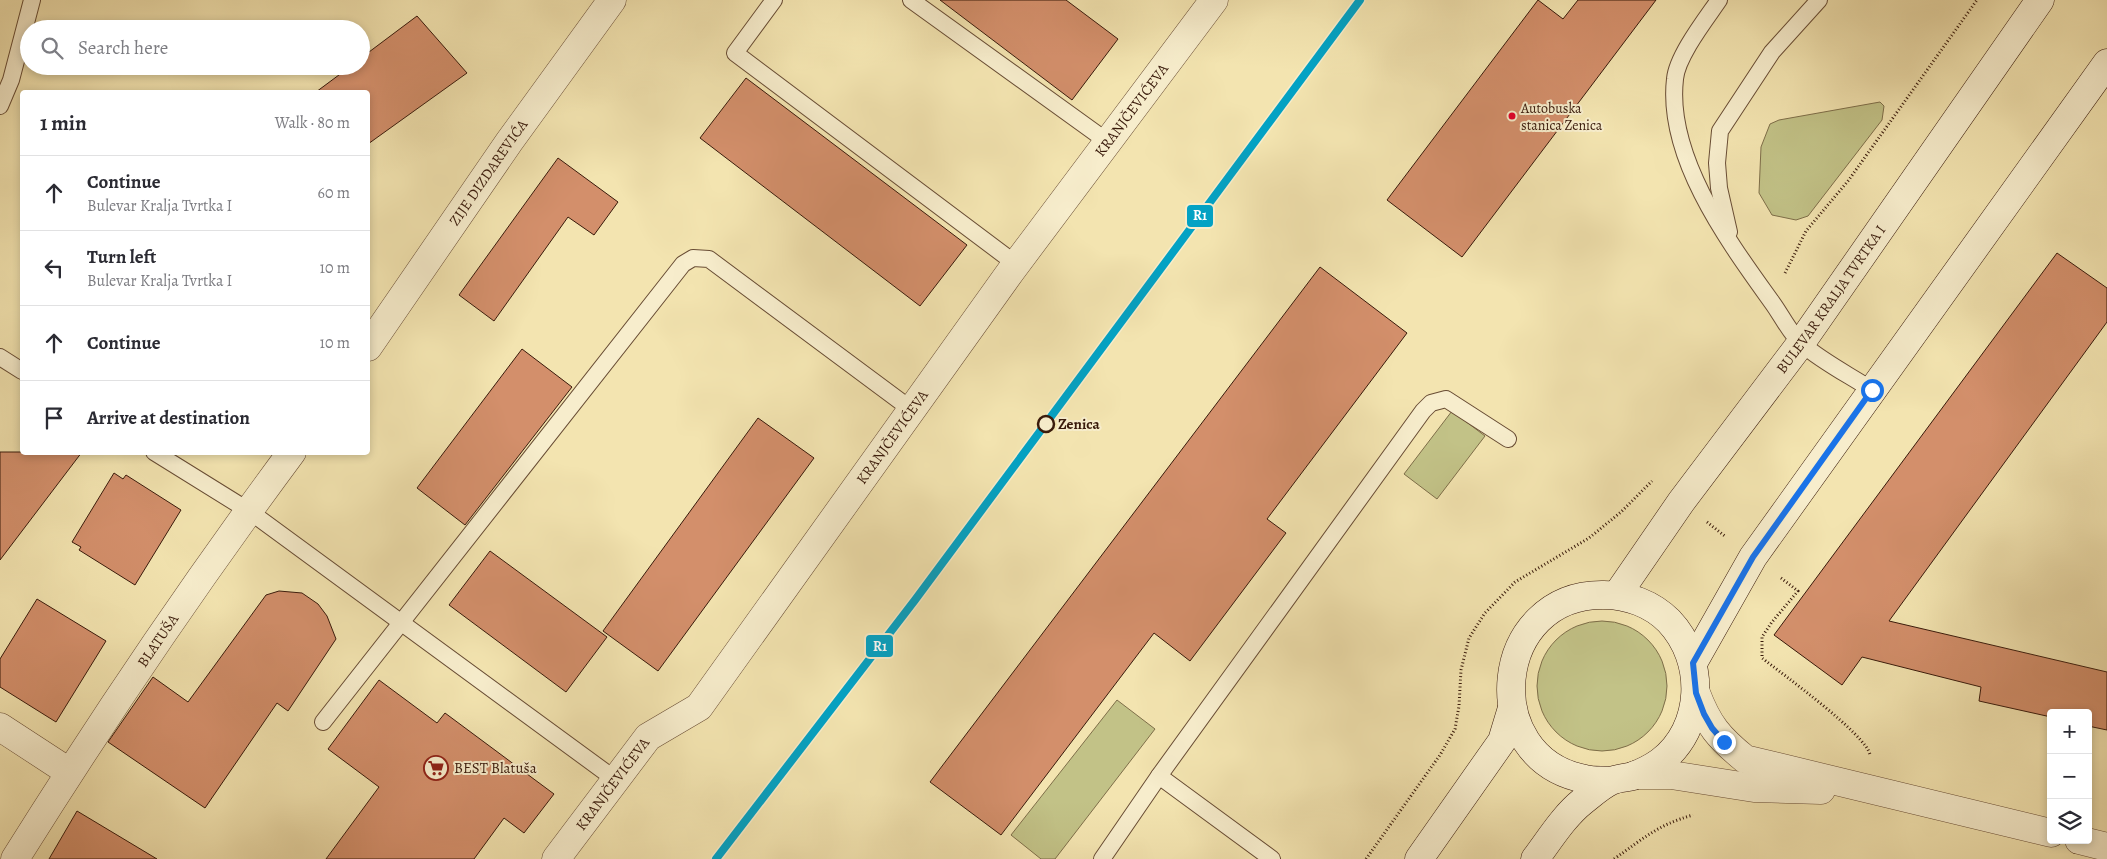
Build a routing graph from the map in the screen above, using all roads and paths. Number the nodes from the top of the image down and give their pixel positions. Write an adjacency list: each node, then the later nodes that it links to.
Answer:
1 (32, 0): 10 (lane)
2 (612, 0): 19 (street, ZIJE DIZDAREVIĆA)
3 (774, 0): 16 (lane)
4 (911, 0): 14 (lane)
5 (1214, 0): 14 (street, KRANJČEVIĆEVA)
6 (1719, 0): 15 (lane)
7 (1819, 0): 15 (lane)
8 (1977, 0): 17 (path)
9 (2040, 0): 18 (street, BULEVAR KRALJA TVRTKA I)
10 (27, 20)
11 (20, 46): 13 (lane)
12 (2103, 77): 22 (street)
13 (0, 106)
14 (1108, 142): 16 (street, KRANJČEVIĆEVA)
15 (1735, 250): 17 (lane)
16 (1016, 264): 23 (street, KRANJČEVIĆEVA)
17 (1771, 301): 18 (lane)
18 (1801, 343): 22 (lane); 28 (street, BULEVAR KRALJA TVRTKA I)
19 (370, 344)
20 (0, 357): 21 (lane)
21 (20, 370)
22 (1872, 390): 30 (street)
23 (912, 410): 29 (lane); 38 (street, KRANJČEVIĆEVA)
24 (1508, 439): 36 (lane)
25 (159, 455): 27 (lane)
26 (290, 455): 27 (street)
27 (249, 511): 29 (lane); 35 (street, BLATUŠA)
28 (1617, 595): 30 (street); 32 (street)
29 (401, 623): 33 (lane); 38 (lane)
30 (1693, 663): 31 (street)
31 (1696, 693): 37 (street); 39 (street)
32 (1512, 708): 37 (street); 47 (street)
33 (323, 722)
34 (0, 728): 35 (street)
35 (69, 772): 43 (street, BLATUŠA)
36 (1159, 776): 45 (lane); 46 (lane)
37 (1623, 778): 39 (street); 48 (street)
38 (616, 780): 44 (street, KRANJČEVIĆEVA)
39 (1870, 791): 40 (street)
40 (2047, 833)
41 (2092, 843): 42 (street)
42 (2107, 847)
43 (15, 859)
44 (556, 859)
45 (1102, 859)
46 (1272, 859)
47 (1419, 859)
48 (1535, 859)

